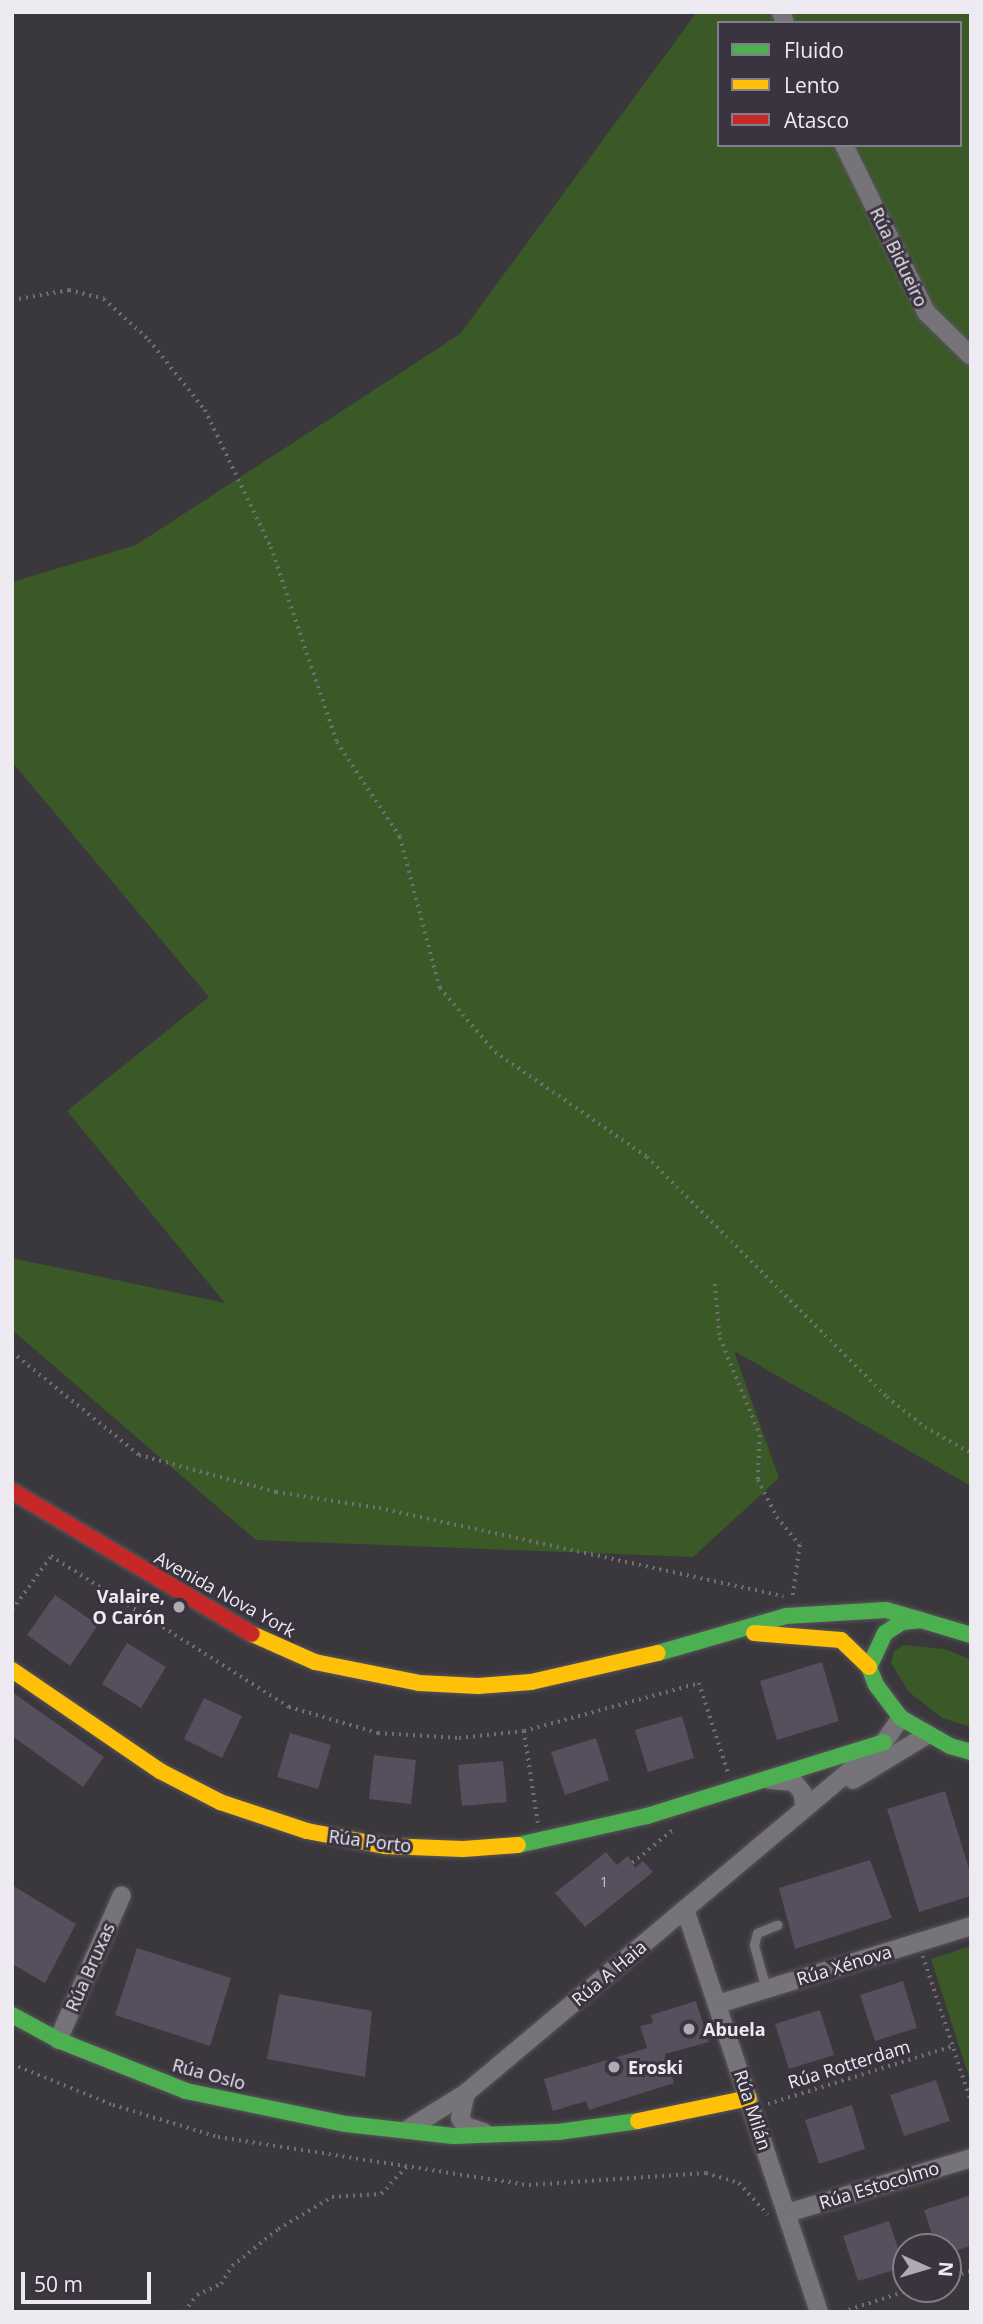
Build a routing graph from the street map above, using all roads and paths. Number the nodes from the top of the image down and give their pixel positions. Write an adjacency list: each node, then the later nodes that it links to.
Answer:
1 (845, 147): 3 (street, Rúa Bidueiro)
2 (12, 300): 6 (path)
3 (971, 356)
4 (715, 1284): 5 (path)
5 (12, 1352)
6 (971, 1453)
7 (12, 1491): 9 (street, Avenida Nova York)
8 (921, 1620): 9 (street, Avenida Nova York); 10 (street, Avenida Nova York); 11 (street)
9 (726, 1634): 11 (street, Avenida Nova York)
10 (971, 1635)
11 (869, 1667): 13 (street, Avenida Nova York)
12 (12, 1670): 22 (street, Rúa Porto)
13 (901, 1718): 15 (street, Avenida Nova York); 16 (street, Rúa A Haia)
14 (524, 1731): 22 (path)
15 (927, 1735): 17 (street, Avenida Nova York); 18 (street, Rúa A Haia)
16 (884, 1742): 19 (street, Rúa Porto); 20 (street, Rúa A Haia)
17 (971, 1752)
18 (859, 1776): 20 (street, Rúa A Haia); 21 (street, Rúa A Haia)
19 (762, 1779): 20 (street, Rúa Porto); 21 (street, Rúa Porto); 22 (street, Rúa Porto)
20 (840, 1779): 21 (street, Rúa A Haia)
21 (805, 1808): 24 (street, Rúa A Haia)
22 (540, 1843)
23 (122, 1895): 31 (street, Rúa Bruxas)
24 (685, 1909): 29 (street, Rúa Milán); 34 (street, Rúa A Haia)
25 (777, 1925): 28 (lane)
26 (971, 1926): 27 (street, Rúa Xénova)
27 (918, 1942): 28 (street, Rúa Xénova); 32 (path)
28 (766, 1989): 29 (street, Rúa Xénova)
29 (718, 2004): 36 (street, Rúa Milán)
30 (12, 2015): 31 (street, Rúa Oslo)
31 (58, 2040): 37 (street, Rúa Oslo)
32 (953, 2046): 35 (path); 36 (path, Rúa Rotterdam)
33 (12, 2064): 40 (path)
34 (466, 2093): 37 (street, Rúa A Haia); 38 (street)
35 (971, 2101)
36 (751, 2104): 38 (street, Rúa Oslo); 41 (street, Rúa Milán)
37 (408, 2129): 38 (street, Rúa Oslo)
38 (498, 2134)
39 (971, 2158): 41 (street, Rúa Estocolmo)
40 (407, 2166): 42 (path); 44 (path)
41 (787, 2213): 45 (street, Rúa Milán)
42 (768, 2216)
43 (892, 2296): 46 (path)
44 (184, 2312)
45 (819, 2312)
46 (842, 2312)

